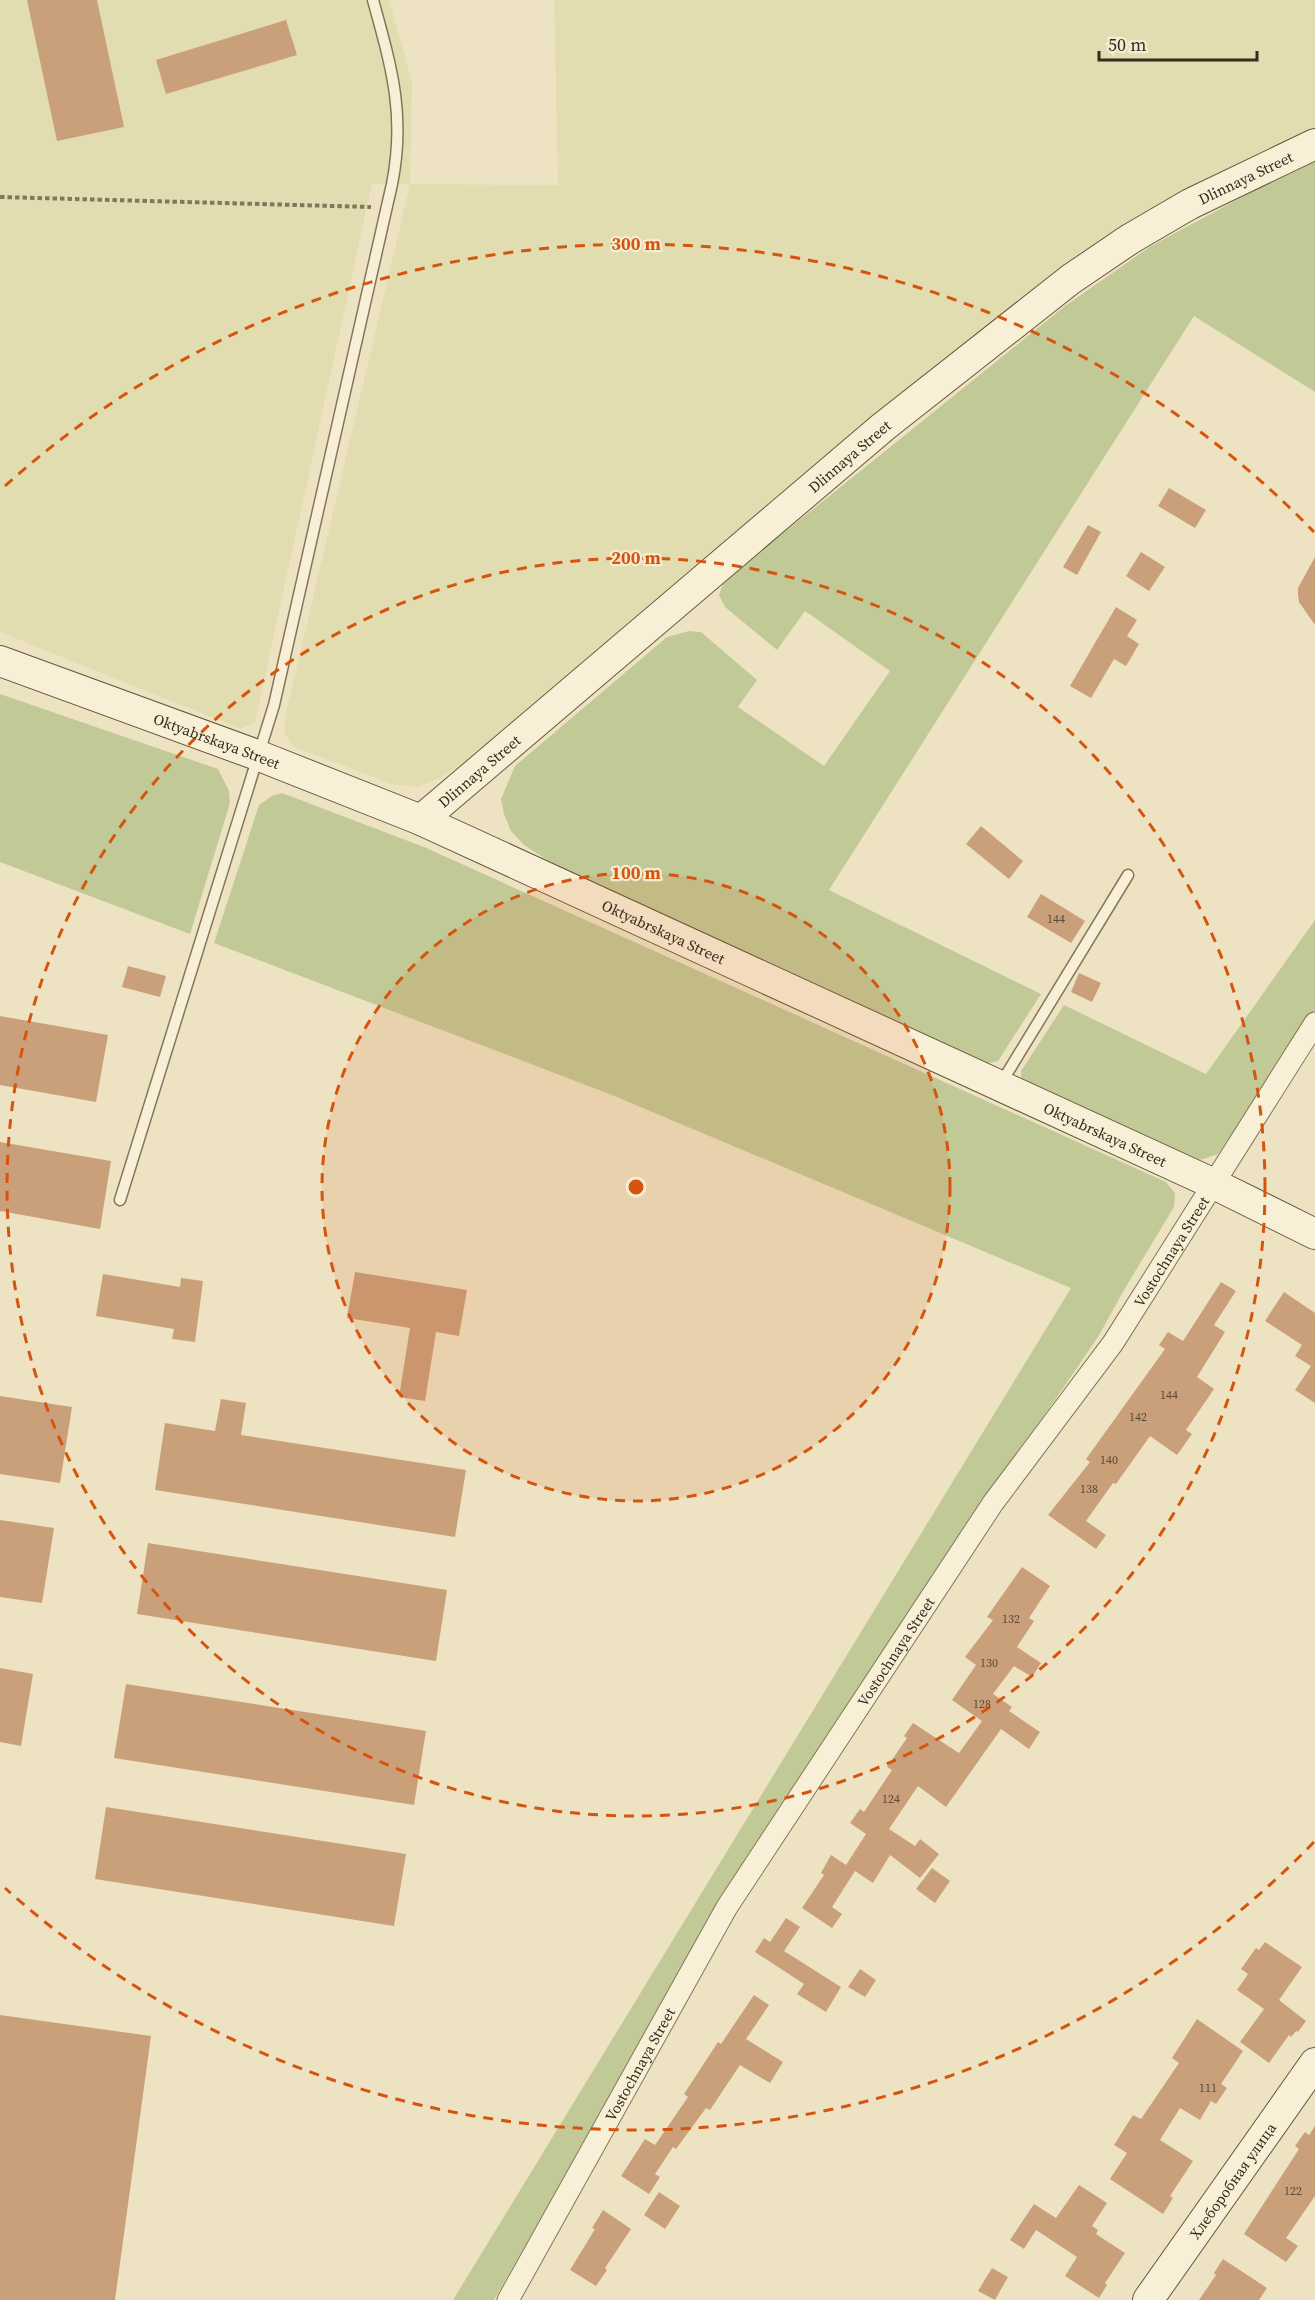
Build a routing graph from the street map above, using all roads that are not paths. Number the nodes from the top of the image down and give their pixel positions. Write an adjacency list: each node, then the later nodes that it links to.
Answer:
1 (373, 0): 4 (lane)
2 (1315, 144): 5 (street, Dlinnaya Street)
3 (0, 661): 4 (street, Oktyabrskaya Street)
4 (257, 755): 5 (street, Oktyabrskaya Street); 10 (lane)
5 (421, 820): 8 (street, Oktyabrskaya Street)
6 (1128, 875): 8 (lane)
7 (1315, 1023): 9 (street, Vostochnaya Street)
8 (1000, 1085): 9 (street, Oktyabrskaya Street)
9 (1214, 1184): 11 (street, Oktyabrskaya Street); 13 (street, Vostochnaya Street)
10 (120, 1200)
11 (1315, 1234)
12 (1315, 2063): 14 (street, Хлеборобная улица)
13 (508, 2300)
14 (1148, 2300)

